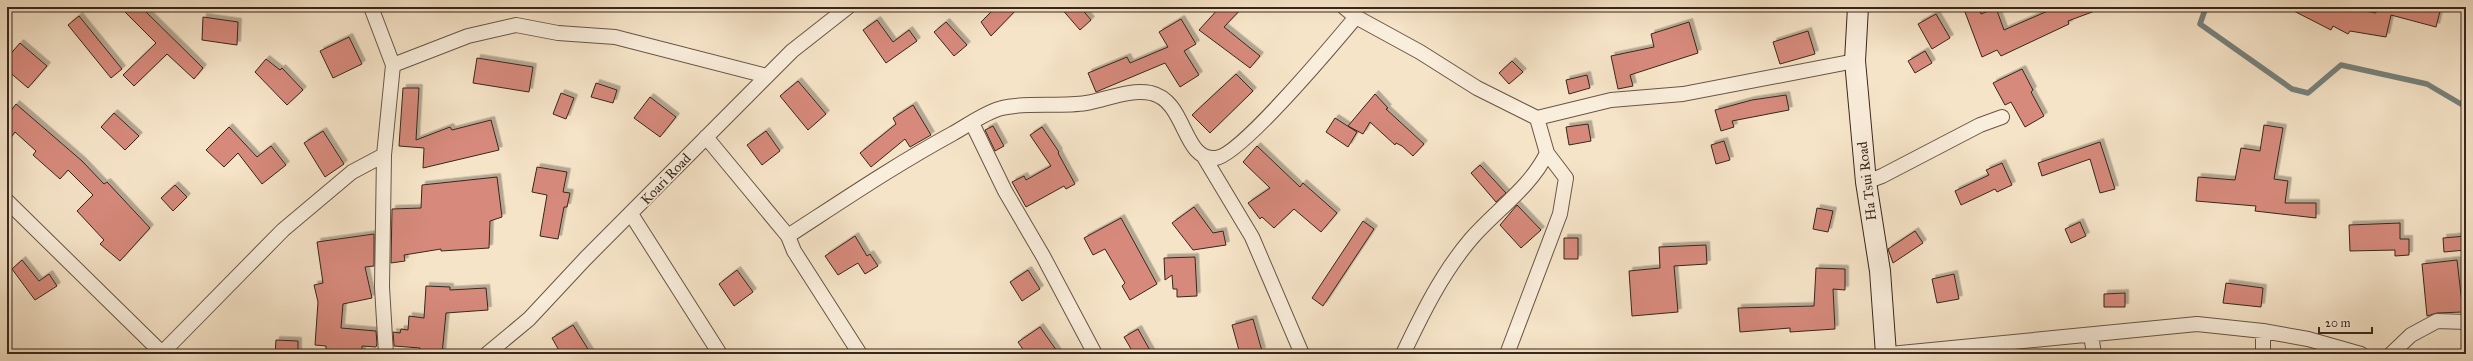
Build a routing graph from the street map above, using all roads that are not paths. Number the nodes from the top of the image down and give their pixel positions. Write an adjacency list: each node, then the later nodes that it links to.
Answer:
1 (371, 7): 7 (street)
2 (848, 7): 8 (street, Koari Road)
3 (1344, 7): 5 (street)
4 (1858, 7): 6 (street, Ha Tsui Road)
5 (1356, 17): 10 (street); 15 (street)
6 (1855, 61): 10 (street); 16 (street, Ha Tsui Road)
7 (393, 65): 8 (street); 14 (street)
8 (767, 76): 12 (street, Koari Road)
9 (2002, 117): 16 (street)
10 (1537, 118): 13 (street)
11 (972, 123): 15 (street); 19 (street); 28 (street)
12 (706, 137): 18 (street, Koari Road); 19 (street)
13 (1547, 152): 30 (street); 31 (street)
14 (384, 155): 23 (street); 24 (street)
15 (1204, 157): 29 (street)
16 (1866, 182): 32 (street, Ha Tsui Road)
17 (7, 201): 23 (street)
18 (631, 214): 25 (street, Koari Road); 26 (street)
19 (788, 236): 27 (street)
20 (2466, 322): 37 (street)
21 (2263, 330): 22 (street); 35 (street); 36 (street)
22 (2092, 335): 33 (street); 34 (street)
23 (163, 353)
24 (386, 354)
25 (487, 354)
26 (720, 354)
27 (860, 354)
28 (1095, 354)
29 (1302, 354)
30 (1404, 354)
31 (1507, 354)
32 (1886, 354)
33 (1890, 354)
34 (2094, 354)
35 (2262, 354)
36 (2361, 354)
37 (2391, 354)

